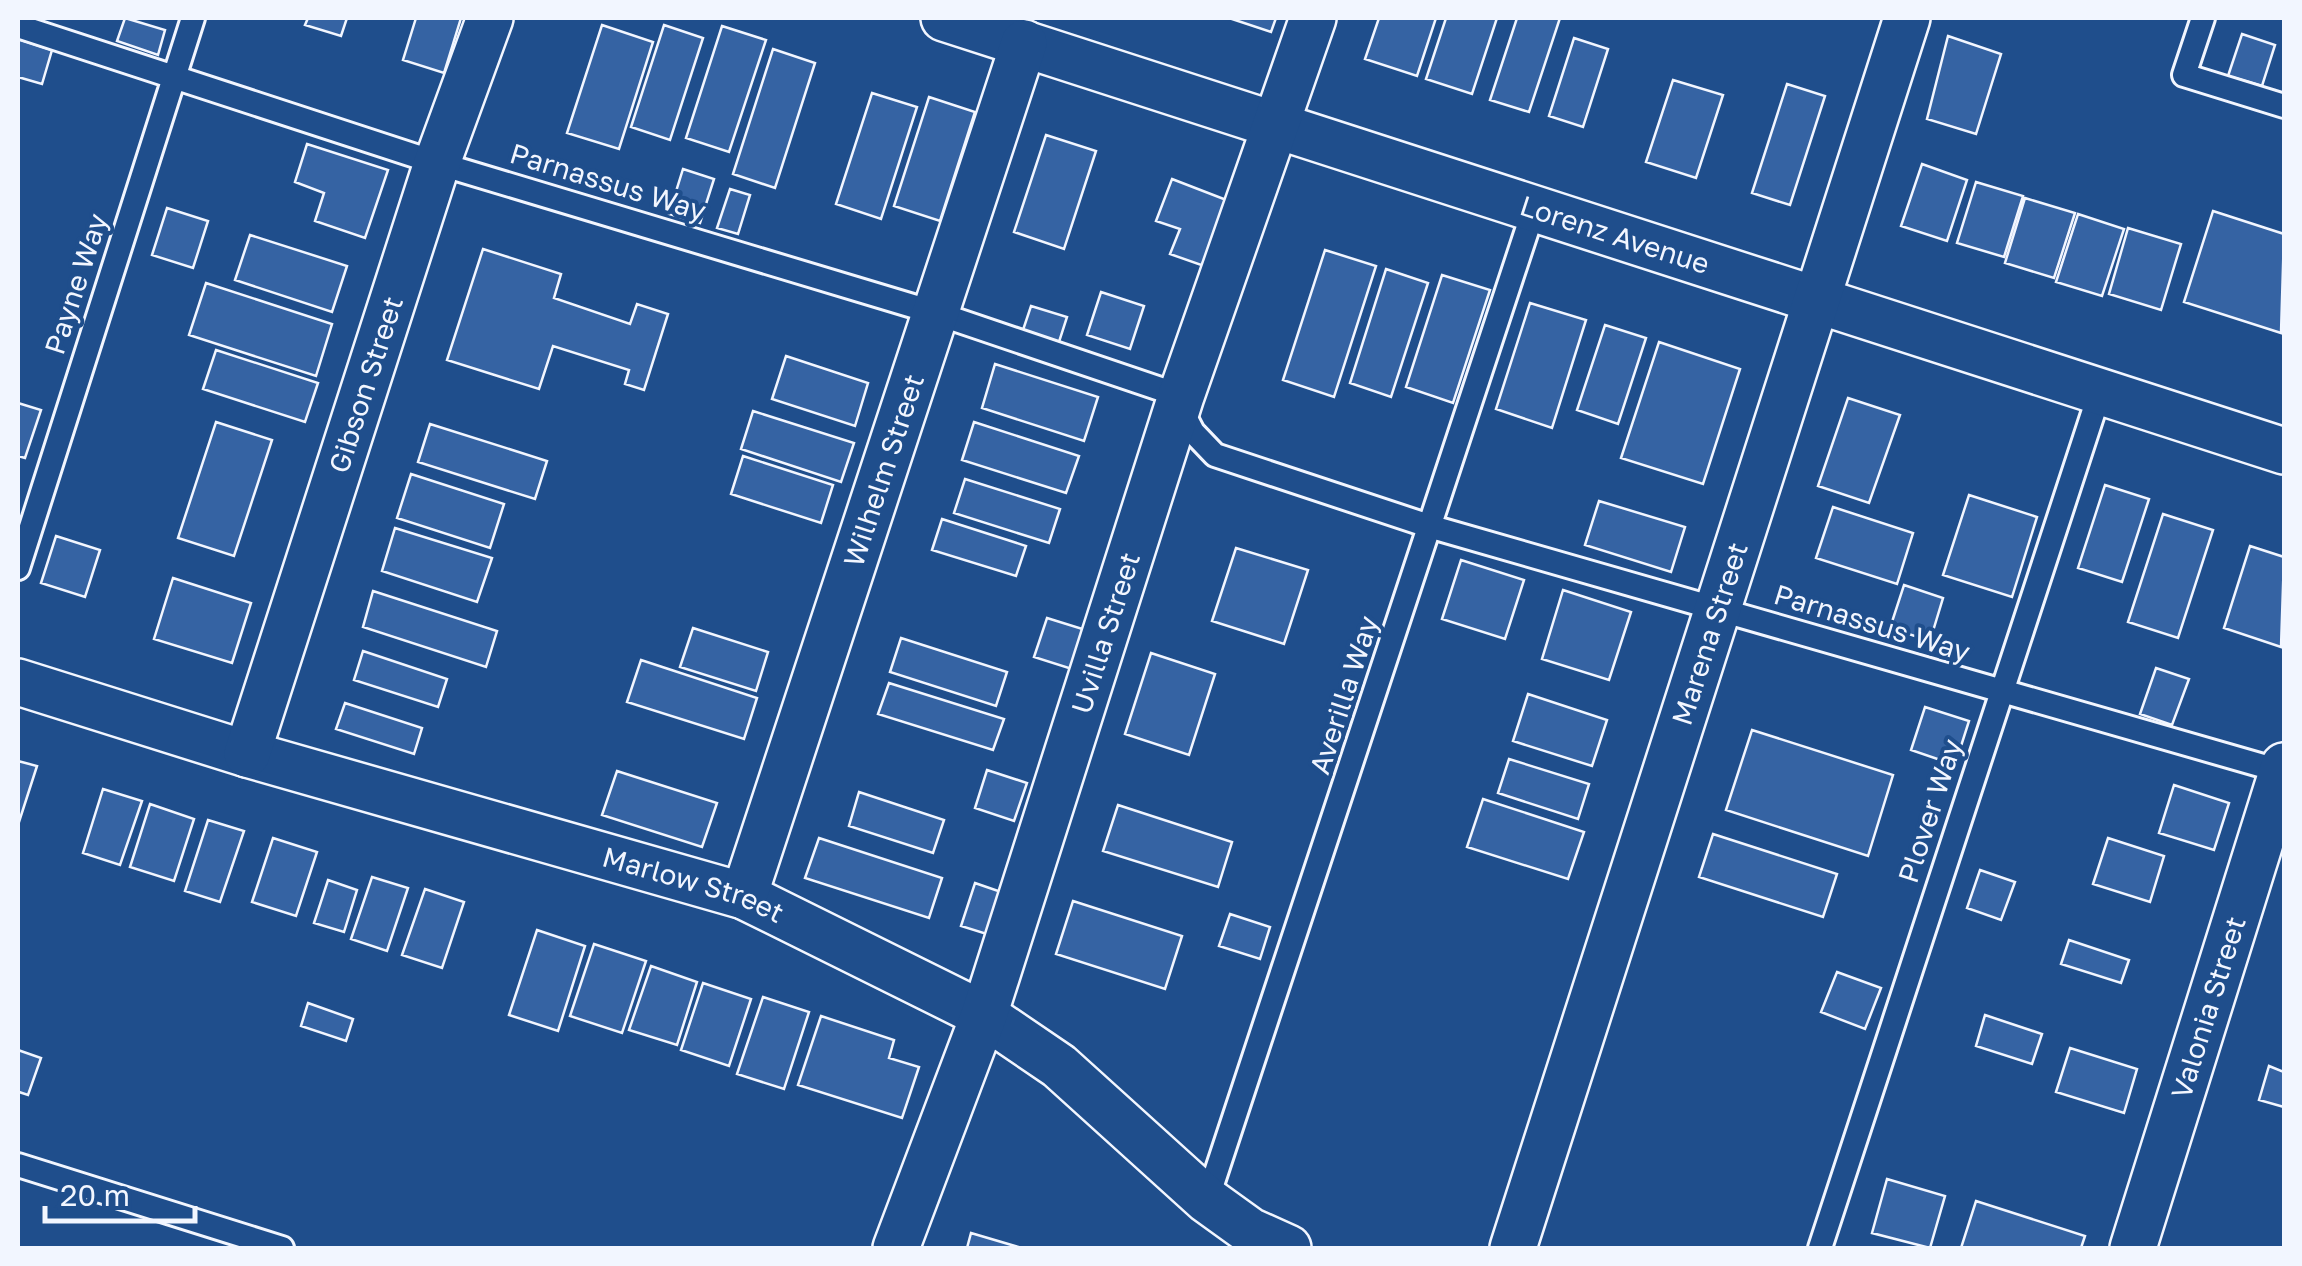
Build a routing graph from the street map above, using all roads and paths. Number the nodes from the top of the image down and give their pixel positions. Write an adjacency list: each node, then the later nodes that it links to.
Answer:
1 (193, 18): 9 (lane, Payne Way)
2 (490, 18): 12 (street, Gibson Street)
3 (944, 18): 8 (street, Lorenz Avenue)
4 (1313, 18): 11 (street, Uvilla Street)
5 (1907, 18): 14 (street, Marena Street)
6 (2203, 18): 10 (lane)
7 (18, 26): 9 (lane, Parnassus Way)
8 (1024, 43): 11 (street, Lorenz Avenue); 15 (street, Wilhelm Street)
9 (173, 74): 12 (lane, Parnassus Way); 20 (lane, Payne Way)
10 (2284, 106)
11 (1276, 125): 13 (street, Lorenz Avenue); 17 (street, Uvilla Street)
12 (437, 163): 15 (lane, Parnassus Way); 24 (street, Gibson Street)
13 (1534, 208): 14 (street, Lorenz Avenue); 19 (lane, Averilla Way)
14 (1815, 302): 16 (street, Lorenz Avenue); 21 (street, Marena Street)
15 (936, 312): 17 (lane, Parnassus Way); 26 (street, Wilhelm Street)
16 (2100, 392): 18 (street, Lorenz Avenue); 23 (lane, Plover Way)
17 (1180, 402): 19 (lane, Parnassus Way); 27 (street, Uvilla Street)
18 (2284, 451)
19 (1432, 527): 21 (lane, Parnassus Way); 29 (lane, Averilla Way)
20 (18, 568)
21 (1721, 608): 23 (lane, Parnassus Way); 33 (street, Marena Street)
22 (18, 682): 24 (street, Marlow Street)
23 (2000, 692): 25 (lane, Parnassus Way); 34 (lane, Plover Way)
24 (246, 754): 26 (street, Marlow Street)
25 (2284, 770): 35 (street, Valonia Street)
26 (744, 896): 27 (street, Marlow Street)
27 (984, 1015): 29 (street, Marlow Street); 31 (street, Uvilla Street)
28 (18, 1165): 30 (lane)
29 (1207, 1200): 32 (street, Marlow Street)
30 (282, 1248)
31 (896, 1248)
32 (1288, 1248)
33 (1513, 1248)
34 (1820, 1248)
35 (2134, 1248)

